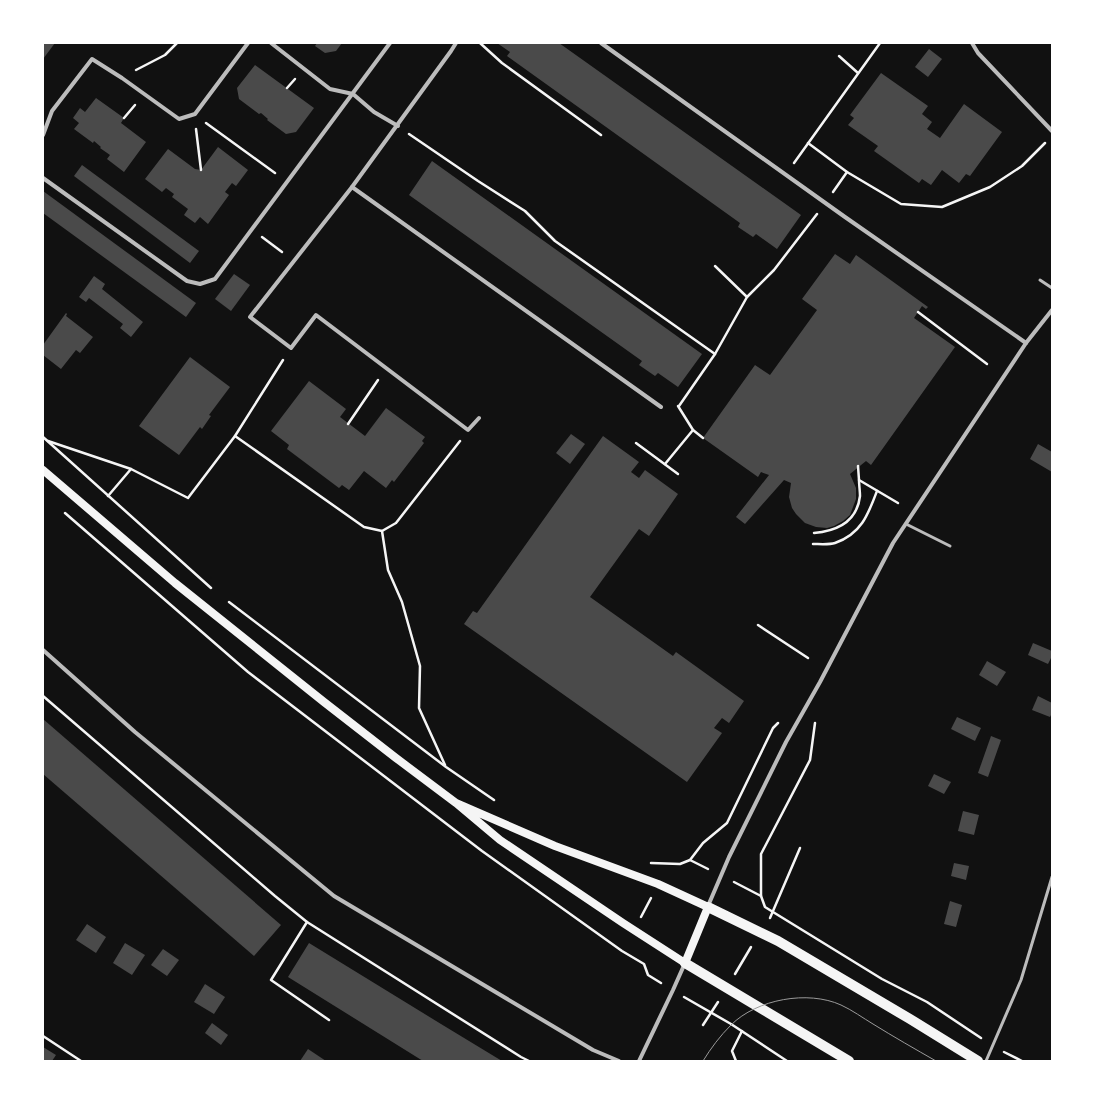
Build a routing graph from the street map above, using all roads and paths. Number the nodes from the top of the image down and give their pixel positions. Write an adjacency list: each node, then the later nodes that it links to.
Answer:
1 (177, 43): 12 (path)
2 (248, 43): 14 (street)
3 (271, 43): 13 (street)
4 (390, 43): 13 (street)
5 (456, 43): 15 (street)
6 (480, 43): 18 (path)
7 (601, 43): 23 (street)
8 (880, 43): 11 (path)
9 (972, 43): 16 (street)
10 (838, 56): 11 (path)
11 (858, 73): 20 (path)
12 (122, 78): 14 (street); 17 (street)
13 (353, 94): 15 (street); 25 (street)
14 (195, 114): 21 (path); 25 (path)
15 (398, 126): 26 (street); 38 (path)
16 (1052, 131)
17 (43, 135)
18 (600, 135)
19 (1047, 141): 22 (path)
20 (808, 143): 22 (path); 23 (path)
21 (201, 170)
22 (847, 172): 27 (path)
23 (786, 174): 27 (street)
24 (43, 178): 28 (street)
25 (287, 183): 28 (street)
26 (352, 187): 29 (street); 42 (street)
27 (826, 203): 33 (path); 36 (street)
28 (253, 229): 29 (path)
29 (295, 261): 37 (street)
30 (715, 266): 33 (path)
31 (1040, 280): 32 (lane)
32 (1052, 288)
33 (747, 297): 38 (path)
34 (1052, 310): 36 (street)
35 (918, 312): 39 (path)
36 (1026, 343): 61 (street)
37 (291, 348): 40 (street); 47 (path)
38 (715, 354): 41 (path)
39 (987, 364)
40 (387, 368): 44 (path); 45 (street)
41 (679, 406): 42 (path); 46 (path)
42 (661, 407)
43 (479, 418): 45 (street)
44 (348, 424)
45 (468, 430): 62 (path)
46 (693, 430): 49 (path); 52 (path)
47 (235, 436): 54 (path); 62 (path)
48 (43, 437): 50 (path)
49 (703, 438)
50 (47, 440): 54 (path); 59 (path)
51 (636, 443): 52 (path)
52 (665, 464): 56 (path)
53 (858, 466): 57 (path)
54 (131, 469): 59 (path)
55 (43, 470): 75 (main road)
56 (678, 474)
57 (859, 480): 58 (path); 63 (path)
58 (877, 491): 60 (path); 64 (path)
59 (108, 496): 66 (path)
60 (898, 503)
61 (906, 524): 65 (lane); 83 (street)
62 (382, 531): 74 (path)
63 (814, 533)
64 (813, 544)
65 (950, 546)
66 (216, 593)
67 (228, 602): 74 (path)
68 (758, 625): 70 (path)
69 (43, 650): 99 (street)
70 (808, 658)
71 (43, 696): 85 (path)
72 (773, 728): 79 (path)
73 (810, 760): 82 (path)
74 (446, 767): 76 (path)
75 (456, 803): 81 (main road); 86 (main road)
76 (498, 803)
77 (800, 848): 84 (path)
78 (648, 863): 79 (path)
79 (668, 864): 81 (path)
80 (1052, 877): 96 (lane)
81 (658, 884): 83 (main road); 86 (path)
82 (761, 896)
83 (708, 907): 87 (main road); 89 (main road)
84 (773, 912): 87 (path); 96 (path)
85 (308, 922): 92 (path); 98 (path)
86 (634, 930): 88 (path); 89 (main road)
87 (761, 932): 90 (path); 104 (main road)
88 (622, 951)
89 (685, 962): 90 (main road); 100 (street)
90 (727, 988): 91 (path); 103 (main road)
91 (711, 1013): 93 (path); 94 (path)
92 (329, 1020)
93 (703, 1025)
94 (742, 1031): 101 (path); 102 (path)
95 (43, 1036): 97 (path)
96 (992, 1046): 105 (lane); 106 (path)
97 (80, 1061)
98 (529, 1061)
99 (619, 1061)
100 (639, 1061)
101 (736, 1061)
102 (787, 1061)
103 (849, 1061)
104 (978, 1061)
105 (986, 1061)
106 (1022, 1061)

